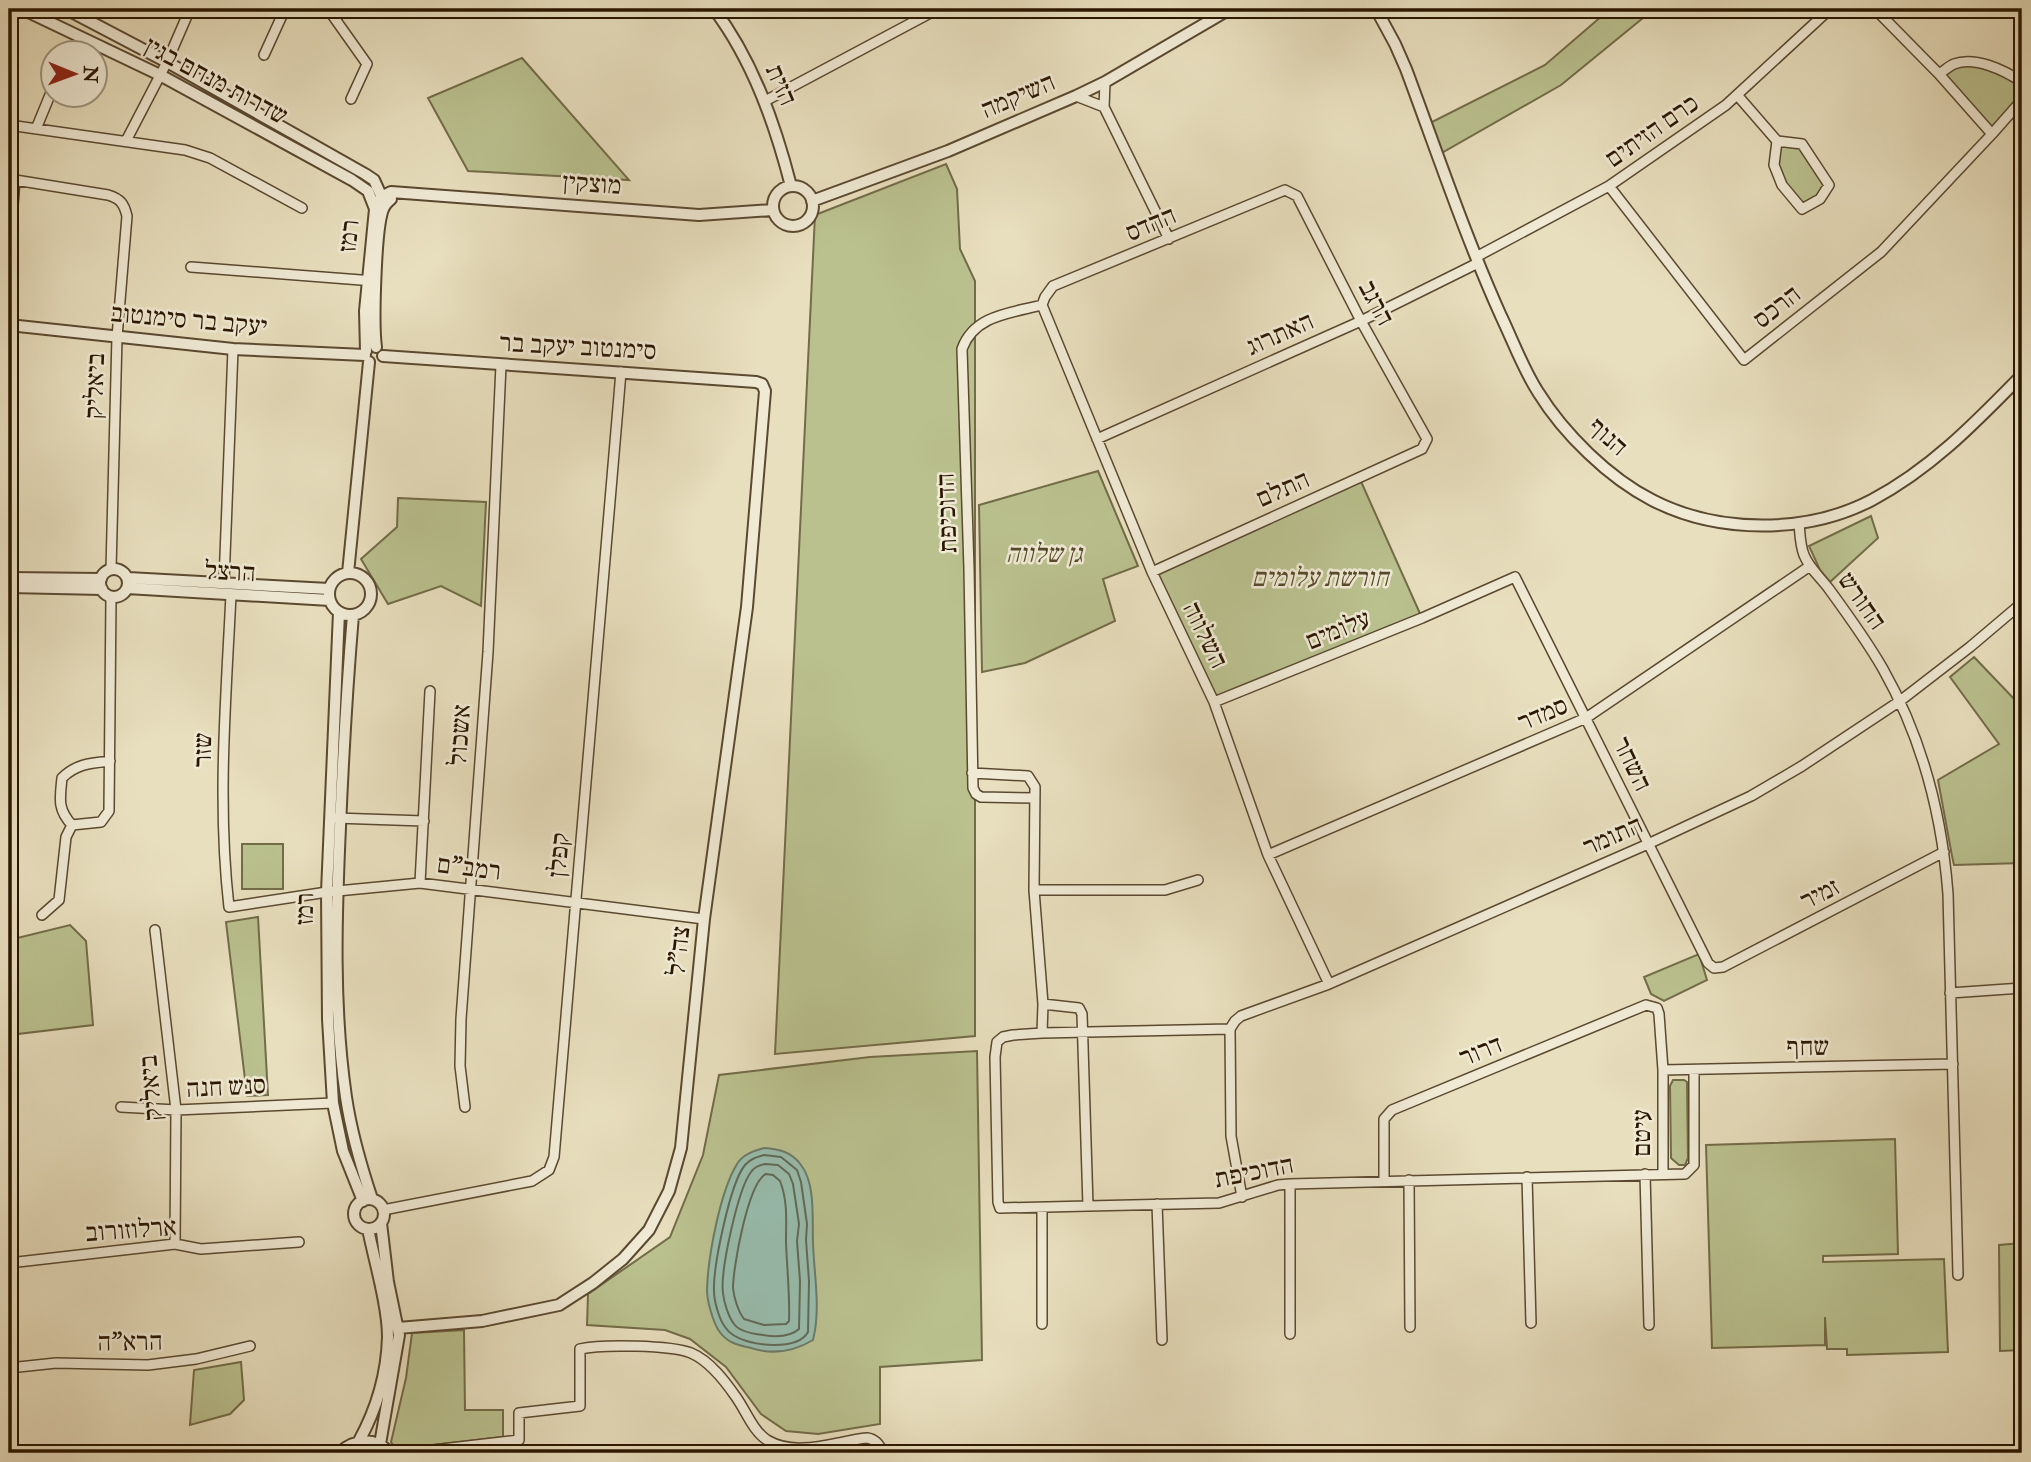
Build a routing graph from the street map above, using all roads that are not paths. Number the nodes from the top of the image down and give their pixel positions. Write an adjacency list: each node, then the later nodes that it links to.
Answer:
1 (22, 9): 15 (street, שדרות מנחם בגין)
2 (66, 9): 13 (street, שדרות מנחם בגין)
3 (190, 9): 13 (street)
4 (285, 9): 12 (street)
5 (328, 9): 20 (street)
6 (1230, 9): 16 (street, השיקמה)
7 (1376, 9): 41 (street, הנוף)
8 (1830, 9): 19 (street, כרם הזיתים)
9 (1875, 9): 14 (street)
10 (719, 10): 22 (street, הזית)
11 (934, 11): 22 (street)
12 (264, 55)
13 (167, 62): 15 (street); 36 (street, שדרות מנחם בגין)
14 (1940, 74): 17 (street); 27 (street)
15 (160, 75): 28 (street); 36 (street, שדרות מנחם בגין)
16 (1105, 82): 18 (street, השיקמה); 23 (street)
17 (2022, 82)
18 (1076, 96): 23 (street); 35 (street, השיקמה)
19 (1738, 96): 29 (street); 32 (street, כרם הזיתים)
20 (351, 99)
21 (2022, 100): 27 (street, הרכס)
22 (765, 101): 31 (street, הזית)
23 (1104, 107): 39 (street)
24 (45, 108): 26 (street)
25 (9, 125): 26 (street)
26 (36, 130): 28 (street)
27 (1993, 134): 32 (street, הרכס)
28 (126, 141): 37 (street)
29 (1777, 141): 29 (street)
30 (12, 179): 40 (street); 47 (street, ביאליק)
31 (792, 186): 35 (street); 38 (street)
32 (1609, 186): 41 (street, כרם הזיתים)
33 (1285, 190): 39 (street, ההדס); 45 (street, הרגב)
34 (407, 192): 36 (street, רמז); 38 (street, מוצקין)
35 (812, 201): 38 (street)
36 (380, 203): 43 (street, רמז)
37 (302, 208)
38 (773, 210)
39 (1169, 239): 44 (street, ההדס)
40 (9, 252)
41 (1477, 260): 45 (street, האתרוג); 56 (street, הנוף)
42 (191, 267): 43 (street)
43 (372, 281): 49 (street, רמז)
44 (1042, 305): 54 (street, השלווה); 78 (street, הדוכיפת)
45 (1361, 321): 54 (street, האתרוג); 55 (street, הרגב)
46 (9, 325): 47 (street, יעקב בר סימנטוב)
47 (117, 337): 48 (street, יעקב בר סימנטוב); 58 (street, ביאליק)
48 (233, 349): 49 (street, יעקב בר סימנטוב); 64 (street)
49 (372, 354): 50 (street, סימנטוב יעקב בר); 60 (street, רמז)
50 (501, 365): 51 (street, סימנטוב יעקב בר); 88 (street, אשכול)
51 (621, 372): 53 (street, סימנטוב יעקב בר); 91 (street, קפלן)
52 (2022, 375): 56 (street, הנוף)
53 (765, 391): 94 (street, צה"ל)
54 (1097, 439): 59 (street, השלווה)
55 (1427, 439): 59 (street, התלם)
56 (1800, 523): 57 (street, החורש)
57 (1810, 566): 74 (street, החורש); 76 (street, סמדר)
58 (111, 569): 63 (street); 65 (street)
59 (1152, 572): 75 (street, השלווה)
60 (348, 573): 68 (street); 72 (street)
61 (1515, 577): 75 (street, עלומים); 76 (street, השחר)
62 (9, 578): 65 (street)
63 (127, 583): 64 (street, הרצל); 67 (street, הרצל); 69 (street)
64 (224, 583): 68 (street, הרצל)
65 (101, 584): 66 (street); 69 (street)
66 (9, 587)
67 (231, 595): 68 (street, הרצל); 92 (street, שזר)
68 (329, 595): 71 (street)
69 (111, 597): 77 (street)
70 (2022, 603): 74 (street, התומר)
71 (339, 612): 72 (street); 80 (street, רמז)
72 (354, 615): 80 (street, רמז)
73 (430, 691): 81 (street)
74 (1900, 701): 83 (street, התומר); 84 (street, החורש)
75 (1214, 702): 85 (street, השלווה)
76 (1586, 718): 83 (street, השחר); 85 (street, סמדר)
77 (110, 761): 82 (street); 82 (street)
78 (972, 774): 79 (street); 79 (street)
79 (1035, 799): 89 (street)
80 (335, 818): 81 (street); 90 (street, רמז)
81 (424, 821): 87 (street)
82 (72, 825): 93 (street)
83 (1648, 844): 96 (street, השחר); 97 (street, התומר)
84 (1944, 852): 96 (street, זמיר); 99 (street, החורש)
85 (1268, 855): 97 (street, השלווה)
86 (1198, 880): 89 (street)
87 (420, 883): 88 (street, רמב"ם); 90 (street, רמב"ם)
88 (469, 888): 91 (street, רמב"ם); 110 (street, אשכול)
89 (1034, 890): 100 (street)
90 (332, 892): 92 (street, רמב"ם); 108 (street, רמז); 119 (street, רמז)
91 (576, 903): 94 (street, רמב"ם); 123 (street, קפלן)
92 (229, 907)
93 (42, 915)
94 (704, 919): 134 (street, צה"ל)
95 (155, 930): 111 (street, ביאליק)
96 (1714, 968)
97 (1329, 984): 102 (street, התומר)
98 (2022, 988): 99 (street)
99 (1950, 993): 105 (street, החורש)
100 (1043, 1004): 103 (street); 104 (street)
101 (1654, 1006): 106 (street, עיטם); 115 (street, דרור)
102 (1230, 1029): 104 (street); 118 (street)
103 (1042, 1033): 104 (street); 122 (street, הדוכיפת)
104 (1082, 1033): 121 (street)
105 (1953, 1064): 107 (street, שחף); 129 (street, החורש)
106 (1663, 1070): 107 (street, שחף); 113 (street, עיטם)
107 (1693, 1070): 113 (street, עיטם)
108 (333, 1103): 111 (street, סנש חנה); 119 (street, רמז)
109 (121, 1107): 111 (street, סנש חנה)
110 (465, 1107)
111 (176, 1110): 127 (street, ביאליק)
112 (1645, 1174): 113 (street, הדוכיפת); 114 (street, הדוכיפת); 132 (street)
113 (1663, 1174)
114 (1527, 1177): 116 (street, הדוכיפת); 130 (street)
115 (1384, 1180): 116 (street, הדוכיפת); 117 (street, הדוכיפת)
116 (1409, 1180): 133 (street)
117 (1290, 1184): 118 (street, הדוכיפת); 135 (street)
118 (1242, 1197): 120 (street, הדוכיפת)
119 (367, 1200): 123 (street); 125 (street)
120 (1157, 1204): 121 (street, הדוכיפת); 136 (street)
121 (1088, 1206): 122 (street, הדוכיפת)
122 (1042, 1208): 131 (street)
123 (383, 1210): 124 (street)
124 (381, 1223): 125 (street); 134 (street)
125 (368, 1229): 139 (street)
126 (299, 1242): 127 (street, ארלוזורוב)
127 (175, 1244): 128 (street, ארלוזורוב)
128 (9, 1263)
129 (1958, 1275)
130 (1531, 1323)
131 (1042, 1324)
132 (1649, 1325)
133 (1410, 1326)
134 (398, 1328): 140 (street)
135 (1290, 1334)
136 (1162, 1340)
137 (250, 1346): 138 (street, הרא"ה)
138 (9, 1368)
139 (359, 1441): 140 (street); 141 (street)
140 (380, 1444): 142 (street)
141 (339, 1453)
142 (390, 1453)
143 (424, 1453): 144 (street)
144 (883, 1453)

